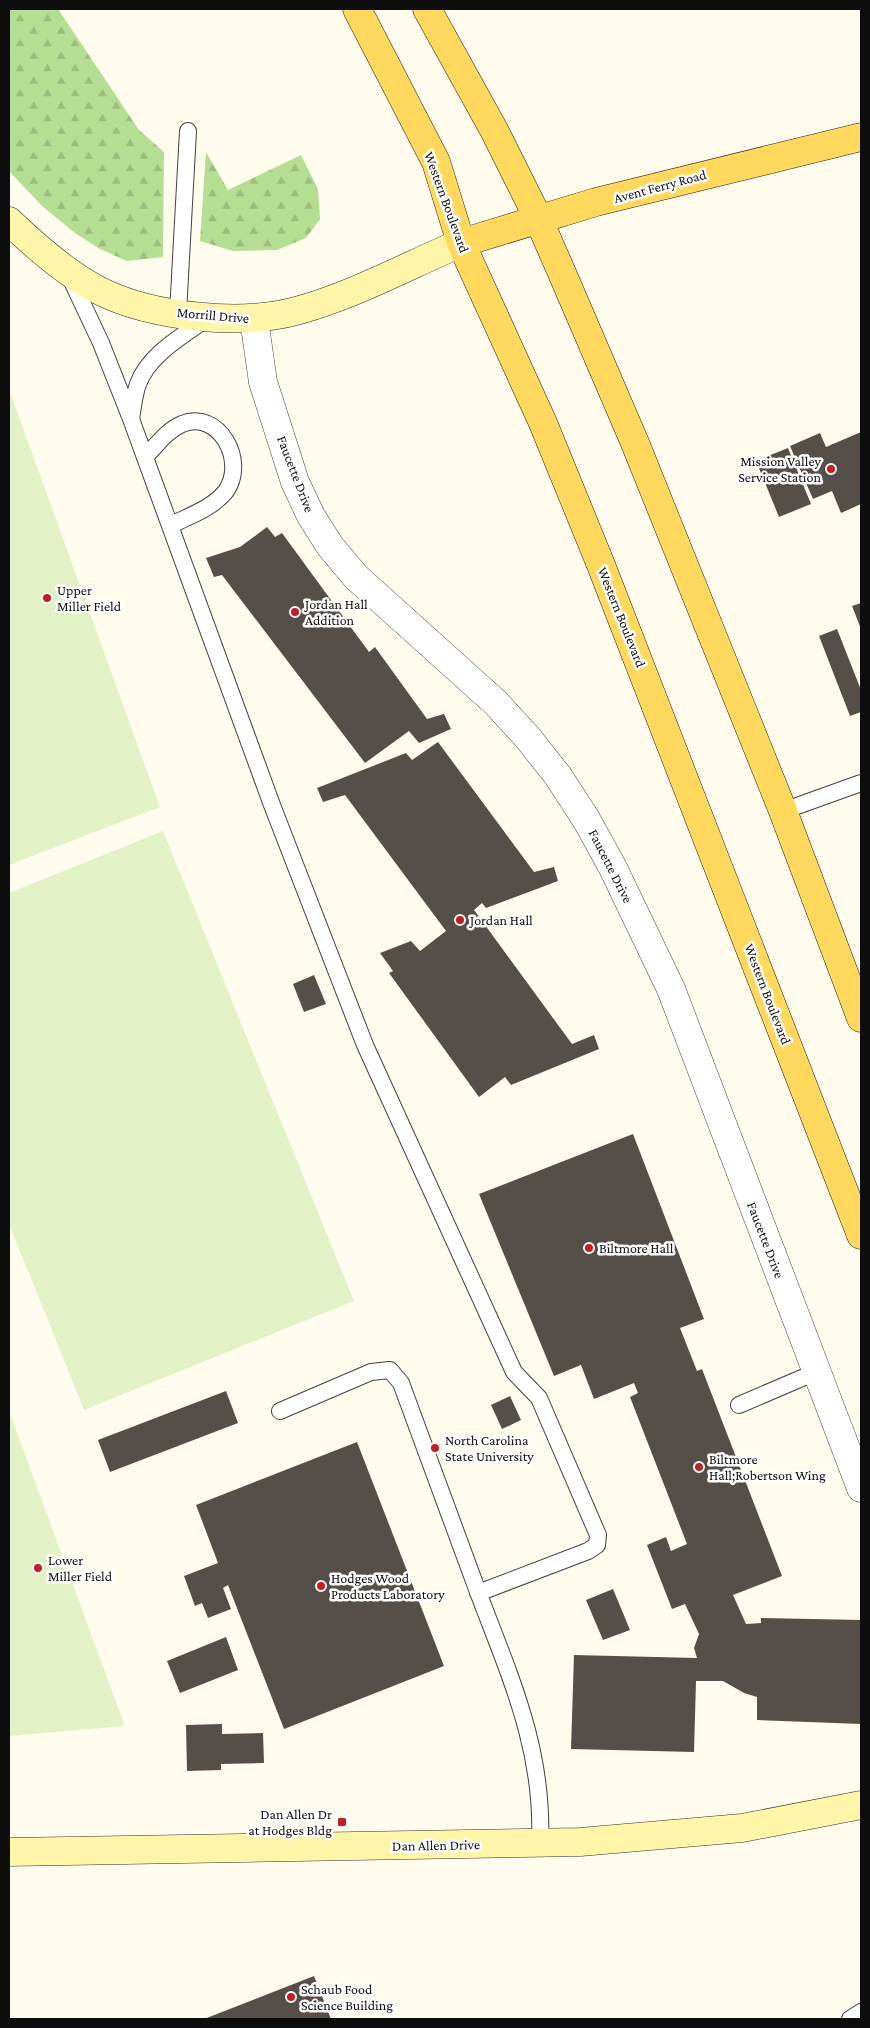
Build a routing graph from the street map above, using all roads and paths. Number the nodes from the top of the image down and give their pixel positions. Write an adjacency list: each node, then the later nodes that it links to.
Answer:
1 (357, 9): 7 (main road, Western Boulevard)
2 (434, 12): 5 (main road)
3 (188, 131): 9 (lane)
4 (861, 137): 5 (main road, Avent Ferry Road)
5 (538, 218): 7 (main road, Avent Ferry Road); 16 (main road)
6 (9, 220): 8 (street, Morrill Drive)
7 (461, 243): 11 (street, Morrill Drive); 18 (main road, Western Boulevard)
8 (66, 269): 9 (street, Morrill Drive); 12 (lane)
9 (178, 313): 10 (street, Morrill Drive)
10 (209, 317): 11 (street, Morrill Drive); 12 (lane)
11 (254, 319): 19 (street, Faucette Drive)
12 (131, 419): 13 (lane)
13 (145, 457): 14 (lane); 14 (lane)
14 (171, 525): 23 (lane)
15 (861, 783): 16 (lane)
16 (783, 811): 17 (main road)
17 (861, 1018)
18 (861, 1235)
19 (816, 1372): 20 (lane); 22 (street, Faucette Drive)
20 (740, 1405)
21 (280, 1411): 23 (lane)
22 (861, 1488)
23 (478, 1593): 25 (lane)
24 (861, 1805): 25 (street, Dan Allen Drive)
25 (540, 1843): 26 (street, Dan Allen Drive)
26 (9, 1852)
27 (861, 2012): 28 (lane)
28 (850, 2019)

